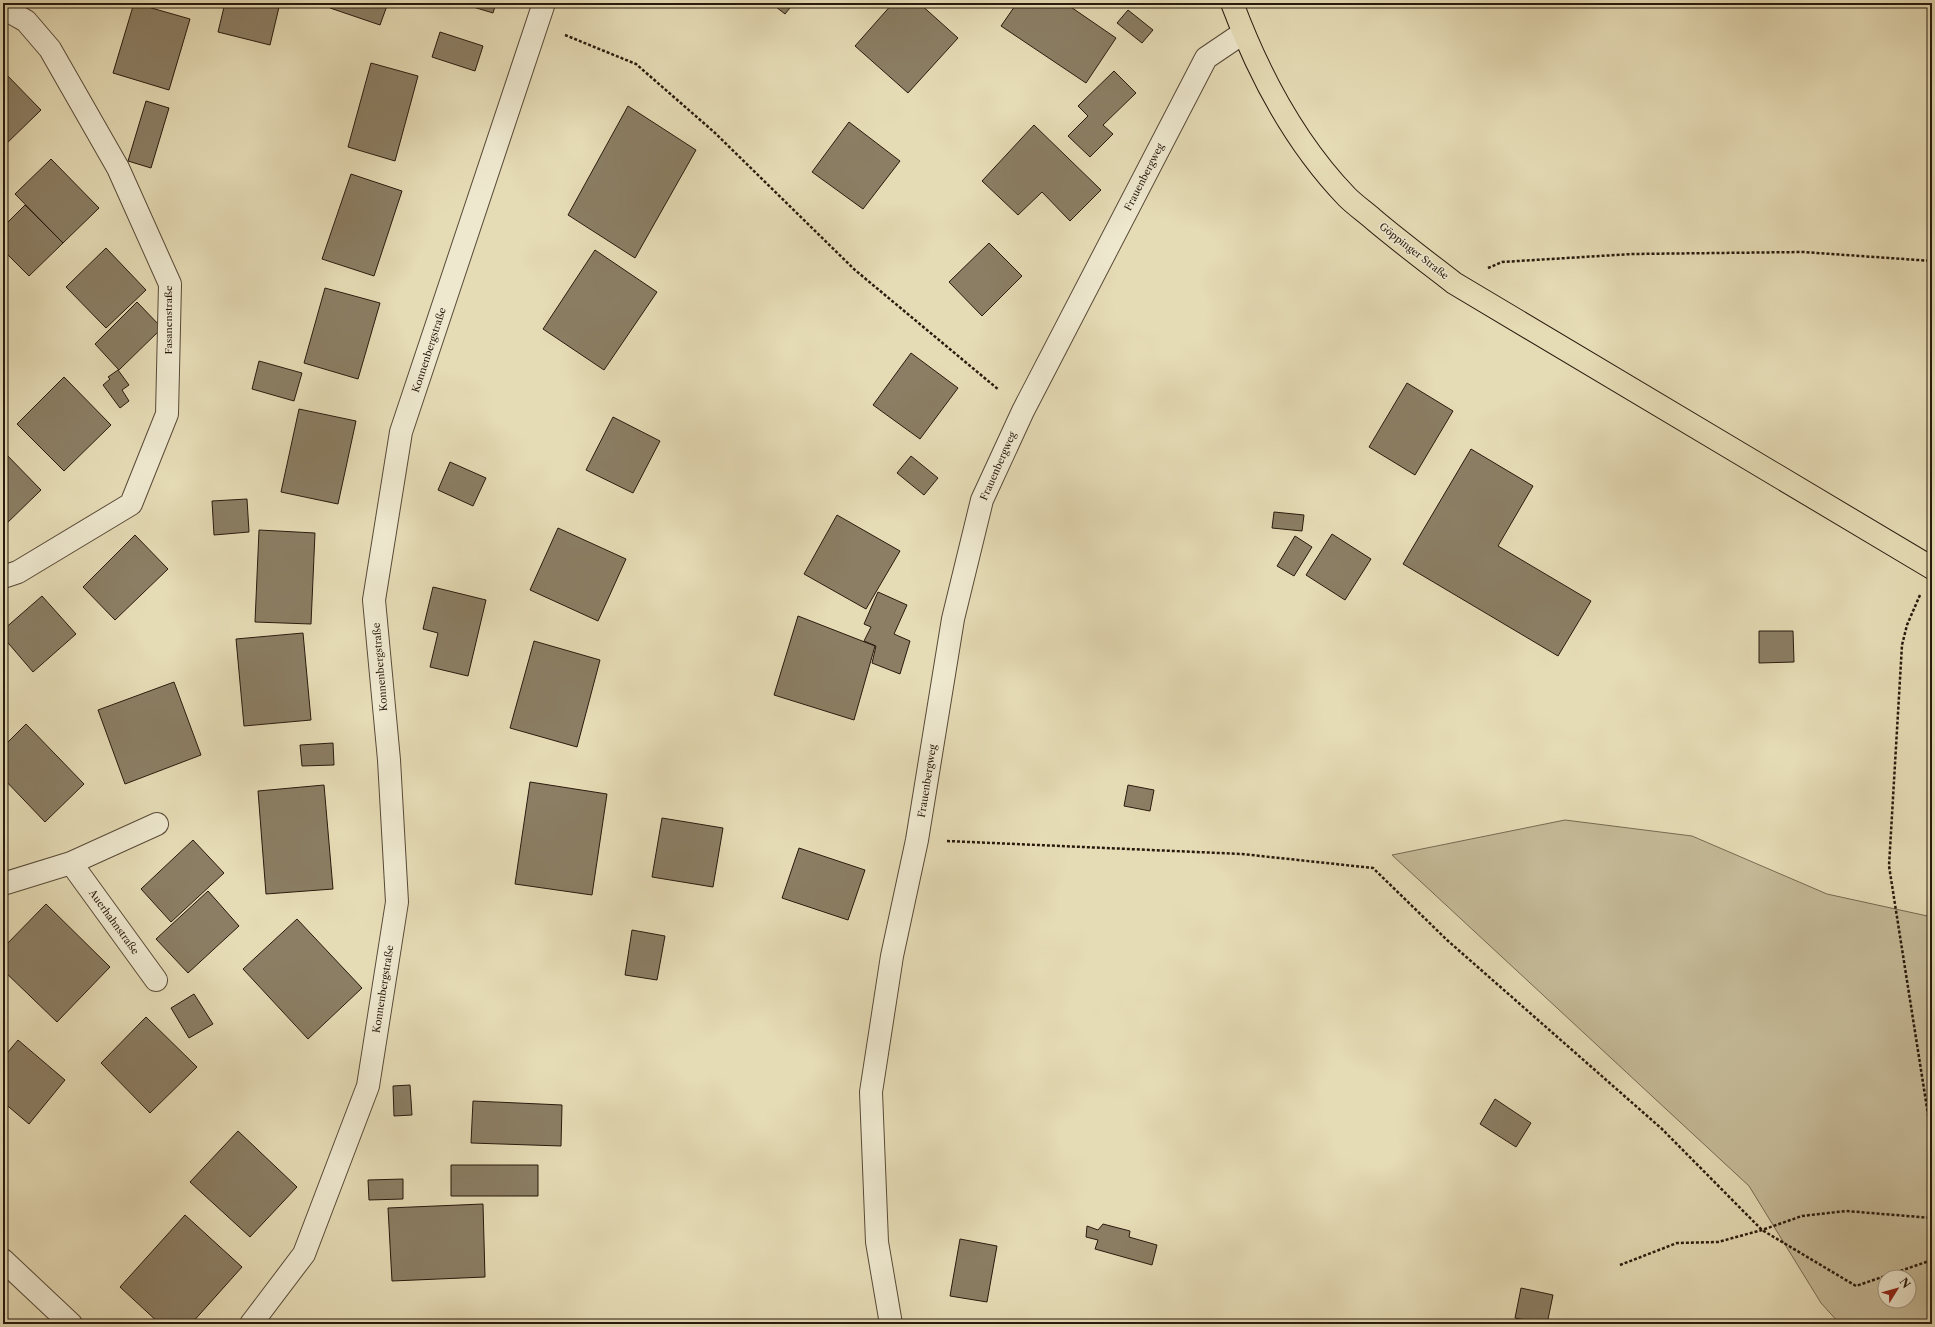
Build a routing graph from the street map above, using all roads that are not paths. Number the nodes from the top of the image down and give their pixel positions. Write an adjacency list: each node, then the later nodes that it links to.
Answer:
1 (544, 3): 13 (street, Konnenbergstraße)
2 (1232, 3): 4 (main road, Göppinger Straße)
3 (3, 8): 6 (street, Fasanenstraße)
4 (1243, 33): 5 (main road, Göppinger Straße); 14 (street, Frauenbergweg)
5 (1932, 567)
6 (3, 577)
7 (157, 824): 8 (street)
8 (72, 863): 9 (street); 10 (street, Auerhahnstraße)
9 (3, 884)
10 (156, 980)
11 (3, 1260): 12 (street)
12 (71, 1324)
13 (251, 1324)
14 (891, 1324)

